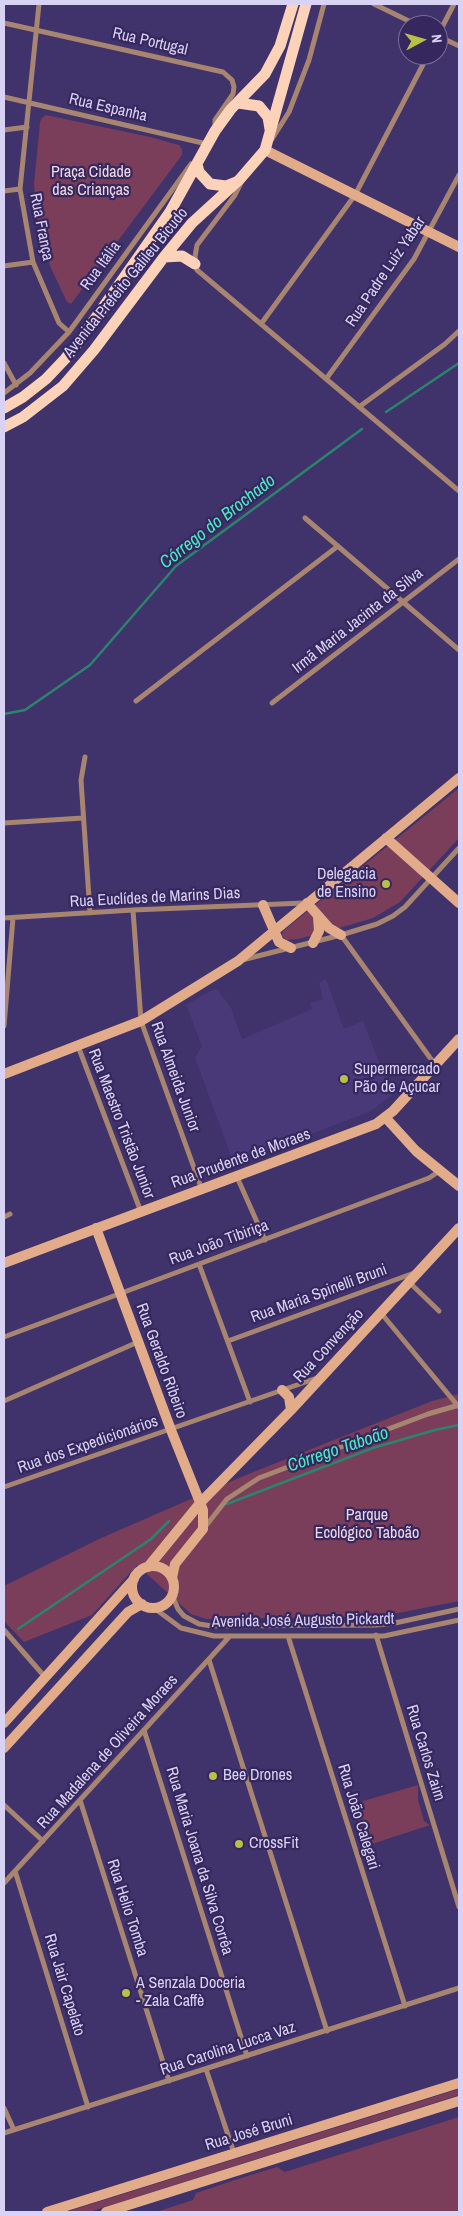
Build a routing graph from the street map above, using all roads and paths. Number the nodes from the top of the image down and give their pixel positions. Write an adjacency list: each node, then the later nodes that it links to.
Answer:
1 (39, 4): 10 (street, Rua França)
2 (293, 4): 14 (main road, Avenida Prefeito Galileu Bicudo)
3 (306, 4): 18 (main road, Avenida Prefeito Galileu Bicudo)
4 (324, 4): 20 (street)
5 (374, 4): 7 (street)
6 (454, 4): 8 (street)
7 (398, 16)
8 (448, 16)
9 (4, 23): 10 (street, Rua Portugal)
10 (37, 29): 13 (street, Rua França); 17 (street, Rua Portugal)
11 (423, 65): 26 (street)
12 (4, 97): 13 (street, Rua Espanha)
13 (29, 102): 15 (street, Rua França); 19 (street, Rua Espanha)
14 (238, 103): 17 (main road, Avenida Prefeito Galileu Bicudo); 18 (main road)
15 (27, 127): 16 (street); 24 (street, Rua França)
16 (4, 130)
17 (215, 130): 19 (main road, Avenida Prefeito Galileu Bicudo)
18 (270, 131): 20 (main road, Avenida Prefeito Galileu Bicudo)
19 (207, 144): 21 (main road, Avenida Prefeito Galileu Bicudo); 35 (street, Rua Itália)
20 (265, 150): 23 (main road, Avenida Prefeito Galileu Bicudo); 26 (street)
21 (197, 164): 23 (main road); 41 (main road, Avenida Prefeito Galileu Bicudo)
22 (459, 175): 27 (street, Rua Padre Luiz Yabar)
23 (243, 176): 29 (main road, Avenida Prefeito Galileu Bicudo); 31 (street)
24 (20, 189): 25 (street); 30 (street, Rua França)
25 (4, 191)
26 (355, 195): 27 (street); 33 (street)
27 (430, 232): 28 (street); 37 (street, Rua Padre Luiz Yabar)
28 (459, 247)
29 (164, 257): 31 (main road); 42 (main road, Avenida Prefeito Galileu Bicudo)
30 (33, 262): 32 (street); 35 (street, Rua França)
31 (195, 264): 33 (street)
32 (4, 266)
33 (261, 324): 37 (street)
34 (459, 331): 40 (street)
35 (69, 332): 38 (street, Rua Itália)
36 (4, 363): 38 (street)
37 (326, 379): 40 (street)
38 (16, 385): 39 (street, Rua Itália)
39 (4, 393)
40 (359, 407): 43 (street)
41 (4, 408)
42 (4, 427)
43 (459, 492)
44 (305, 518): 45 (street)
45 (338, 546): 47 (street); 49 (street)
46 (459, 559): 47 (street, Irmã Maria Jacinta da Silva)
47 (403, 602): 48 (street); 50 (street, Irmã Maria Jacinta da Silva)
48 (459, 650)
49 (136, 701)
50 (272, 703)
51 (85, 757): 53 (street)
52 (459, 778): 55 (street)
53 (83, 818): 54 (street); 62 (street)
54 (4, 824)
55 (386, 838): 57 (street); 58 (street)
56 (459, 848): 57 (street)
57 (432, 878): 59 (street); 67 (street)
58 (307, 903): 60 (street, Rua Euclídes de Marins Dias); 63 (street); 66 (street)
59 (459, 903)
60 (263, 905): 61 (street, Rua Euclídes de Marins Dias); 66 (street)
61 (133, 910): 62 (street, Rua Euclídes de Marins Dias); 71 (street, Rua Almeida Junior)
62 (90, 913): 65 (street, Rua Euclídes de Marins Dias)
63 (318, 917): 67 (street); 68 (street)
64 (4, 918): 65 (street, Rua Euclídes de Marins Dias)
65 (13, 918): 72 (street)
66 (274, 931): 69 (street); 70 (street)
67 (341, 935): 68 (street); 75 (street)
68 (313, 942): 69 (street)
69 (291, 948): 70 (street)
70 (238, 961): 71 (street)
71 (141, 1020): 74 (street); 81 (street, Rua Almeida Junior)
72 (4, 1026)
73 (459, 1039): 75 (street, Rua Prudente de Moraes)
74 (78, 1045): 76 (street); 82 (street, Rua Maestro Tristão Junior)
75 (436, 1066): 77 (street, Rua Prudente de Moraes)
76 (4, 1074)
77 (385, 1117): 78 (street); 79 (street, Rua Prudente de Moraes)
78 (441, 1170): 80 (street); 87 (street, Rua João Tibiriça)
79 (237, 1177): 81 (street, Rua Prudente de Moraes); 87 (street)
80 (459, 1186)
81 (202, 1190): 82 (street, Rua Prudente de Moraes)
82 (141, 1212): 85 (street, Rua Prudente de Moraes)
83 (10, 1214): 84 (street)
84 (4, 1217)
85 (96, 1228): 88 (street, Rua Prudente de Moraes); 92 (street, Rua Geraldo Ribeiro)
86 (459, 1228): 90 (street, Rua Convenção)
87 (265, 1240): 89 (street, Rua João Tibiriça)
88 (4, 1263)
89 (199, 1264): 92 (street, Rua João Tibiriça); 97 (street)
90 (419, 1271): 91 (street, Rua Convenção); 97 (street, Rua Maria Spinelli Bruni)
91 (409, 1282): 93 (street); 94 (street, Rua Convenção)
92 (120, 1293): 95 (street, Rua João Tibiriça); 96 (street, Rua Geraldo Ribeiro)
93 (439, 1311)
94 (381, 1312): 98 (street, Rua Convenção); 102 (street)
95 (4, 1337)
96 (138, 1342): 100 (street); 104 (street, Rua Geraldo Ribeiro)
97 (228, 1342): 101 (street)
98 (322, 1376): 99 (street, Rua dos Expedicionários); 103 (street, Rua Convenção)
99 (282, 1390): 101 (street, Rua dos Expedicionários); 103 (street)
100 (4, 1401)
101 (250, 1402): 104 (street, Rua dos Expedicionários)
102 (458, 1406): 107 (street)
103 (291, 1410): 106 (street, Rua Convenção)
104 (171, 1430): 105 (street, Rua dos Expedicionários); 106 (street, Rua Geraldo Ribeiro)
105 (4, 1487)
106 (198, 1499): 107 (street, Rua Geraldo Ribeiro); 108 (street)
107 (203, 1529): 109 (street)
108 (148, 1566): 109 (street); 110 (street)
109 (172, 1578): 111 (street)
110 (134, 1579): 112 (street); 122 (street)
111 (172, 1595): 113 (street); 114 (street, Avenida José Augusto Pickardt)
112 (142, 1604): 113 (street); 125 (street)
113 (154, 1608): 118 (street, Avenida José Augusto Pickardt)
114 (459, 1609)
115 (458, 1620): 116 (street); 120 (street, Avenida José Augusto Pickardt)
116 (459, 1627)
117 (4, 1630): 122 (street)
118 (230, 1636): 119 (street, Avenida José Augusto Pickardt); 121 (street, Rua Madalena de Oliveira Moraes)
119 (288, 1636): 120 (street, Avenida José Augusto Pickardt); 133 (street, Rua João Calegari)
120 (376, 1636): 131 (street, Rua Carlos Zaim)
121 (209, 1660): 124 (street, Rua Madalena de Oliveira Moraes); 134 (street)
122 (45, 1677): 123 (street)
123 (4, 1723)
124 (144, 1730): 126 (street, Rua Madalena de Oliveira Moraes); 135 (street, Rua Maria Joana da Silva Corrêa)
125 (4, 1748)
126 (80, 1800): 128 (street, Rua Madalena de Oliveira Moraes); 137 (street, Rua Helio Tomba)
127 (4, 1805): 128 (street)
128 (43, 1841): 129 (street, Rua Madalena de Oliveira Moraes)
129 (15, 1871): 130 (street, Rua Madalena de Oliveira Moraes); 140 (street, Rua Jair Capelato)
130 (4, 1884)
131 (459, 1907)
132 (459, 1988): 133 (street, Rua Carolina Lucca Vaz)
133 (404, 2006): 134 (street, Rua Carolina Lucca Vaz)
134 (326, 2031): 135 (street, Rua Carolina Lucca Vaz)
135 (247, 2056): 136 (street, Rua Carolina Lucca Vaz)
136 (206, 2069): 137 (street, Rua Carolina Lucca Vaz); 144 (street)
137 (169, 2081): 140 (street, Rua Carolina Lucca Vaz)
138 (459, 2083): 144 (street, Rua José Bruni)
139 (459, 2101): 146 (street, Rua José Bruni)
140 (88, 2107): 142 (street, Rua Carolina Lucca Vaz)
141 (4, 2108): 142 (street)
142 (14, 2130): 143 (street, Rua Carolina Lucca Vaz)
143 (4, 2133)
144 (234, 2154): 145 (street, Rua José Bruni)
145 (47, 2212)
146 (106, 2212)

